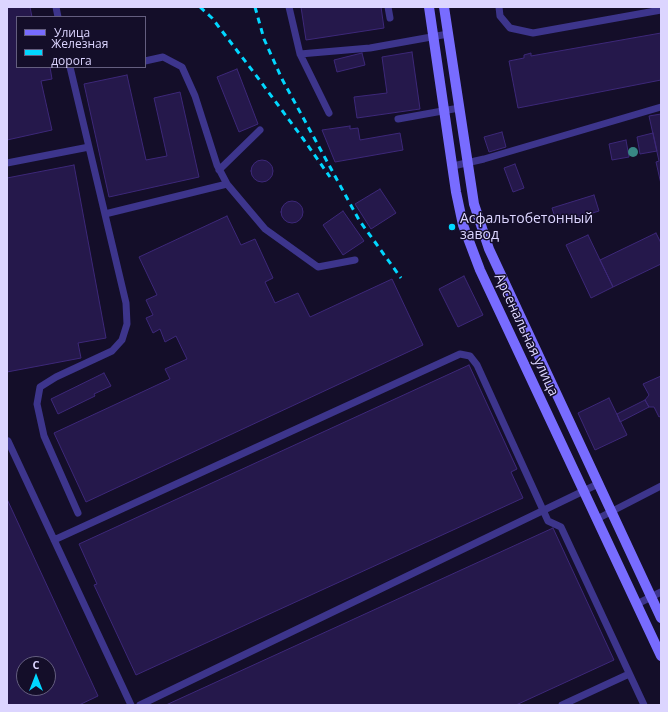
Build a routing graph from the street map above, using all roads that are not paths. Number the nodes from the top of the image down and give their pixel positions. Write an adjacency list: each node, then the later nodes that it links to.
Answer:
1 (289, 7): 10 (lane)
2 (388, 7): 7 (lane)
3 (429, 7): 9 (street, Арсенальная улица)
4 (444, 7): 8 (street, Арсенальная улица)
5 (499, 7): 6 (lane)
6 (661, 10)
7 (390, 18)
8 (448, 34): 9 (lane); 14 (street, Арсенальная улица)
9 (434, 36): 10 (lane); 15 (street, Арсенальная улица)
10 (300, 54): 16 (lane)
11 (146, 61): 23 (lane)
12 (70, 68): 19 (lane)
13 (661, 107): 21 (lane)
14 (459, 108): 15 (lane); 21 (street, Арсенальная улица)
15 (445, 110): 17 (lane); 22 (street, Арсенальная улица)
16 (329, 113)
17 (398, 119)
18 (260, 130): 23 (lane)
19 (89, 147): 20 (lane); 25 (lane)
20 (7, 164)
21 (467, 164): 22 (lane); 28 (street, Арсенальная улица)
22 (453, 166): 30 (street, Арсенальная улица)
23 (220, 170): 24 (lane)
24 (227, 184): 25 (lane); 26 (lane)
25 (105, 214): 33 (lane)
26 (355, 260)
27 (7, 442): 35 (lane)
28 (598, 484): 30 (lane); 32 (street, Арсенальная улица)
29 (661, 486): 32 (lane)
30 (584, 491): 31 (lane); 34 (street, Арсенальная улица)
31 (544, 511): 35 (lane); 41 (lane); 43 (lane)
32 (612, 512): 34 (lane); 37 (street, Арсенальная улица)
33 (78, 513)
34 (597, 519): 38 (street, Арсенальная улица)
35 (54, 540): 42 (lane)
36 (661, 592): 37 (lane)
37 (651, 597): 38 (lane); 39 (street, Арсенальная улица)
38 (637, 604): 40 (street, Арсенальная улица)
39 (661, 618)
40 (661, 654)
41 (629, 674): 44 (lane); 45 (lane)
42 (131, 705)
43 (140, 705)
44 (562, 705)
45 (644, 705)

